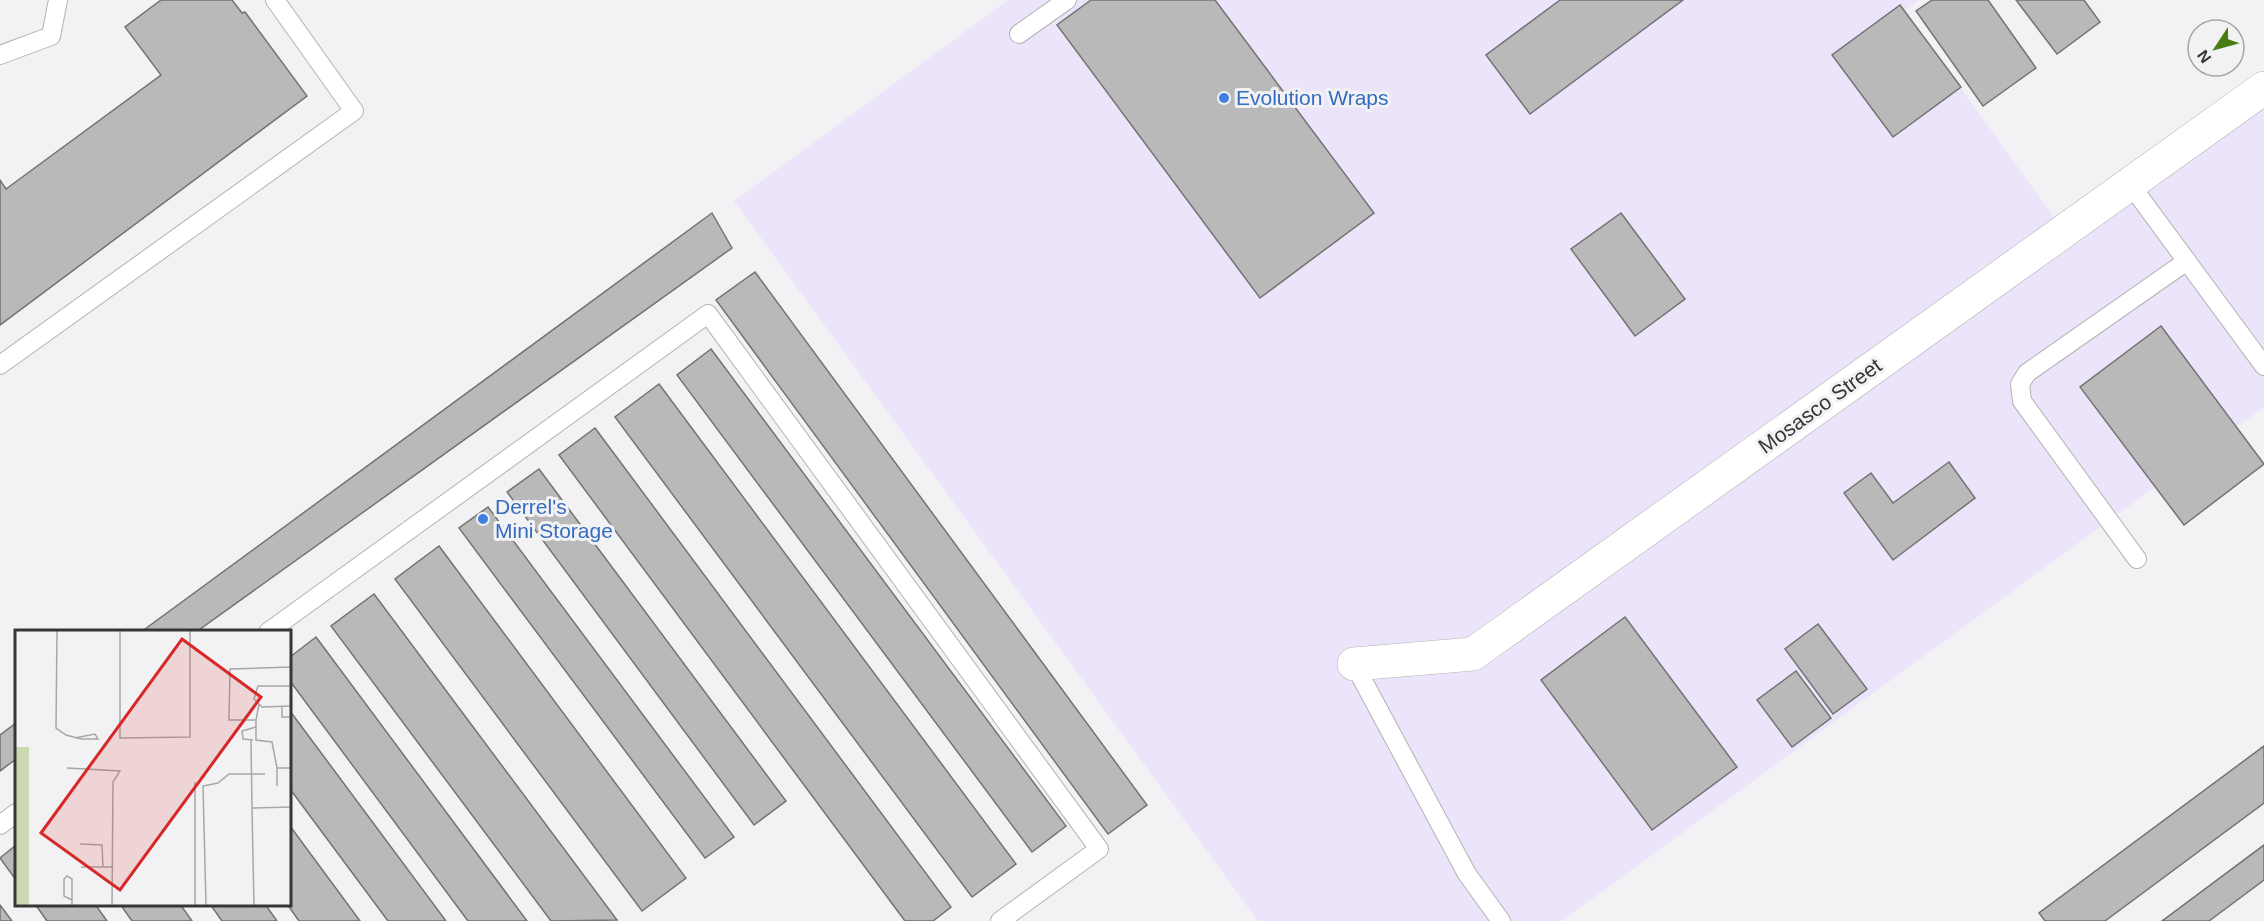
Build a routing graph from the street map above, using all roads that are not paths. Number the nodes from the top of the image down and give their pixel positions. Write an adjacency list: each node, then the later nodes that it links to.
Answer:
1 (58, 0): 5 (lane)
2 (274, 0): 9 (lane)
3 (1067, 0): 4 (lane)
4 (1019, 34)
5 (0, 54)
6 (2264, 88): 7 (street, Mosasco Street)
7 (2130, 184): 8 (lane); 13 (street, Mosasco Street)
8 (2187, 261): 10 (lane); 11 (lane)
9 (0, 365)
10 (2264, 366)
11 (2137, 559)
12 (271, 630): 16 (lane)
13 (1354, 664): 17 (lane)
14 (15, 814): 15 (lane)
15 (0, 825)
16 (1000, 921)
17 (1501, 921)

